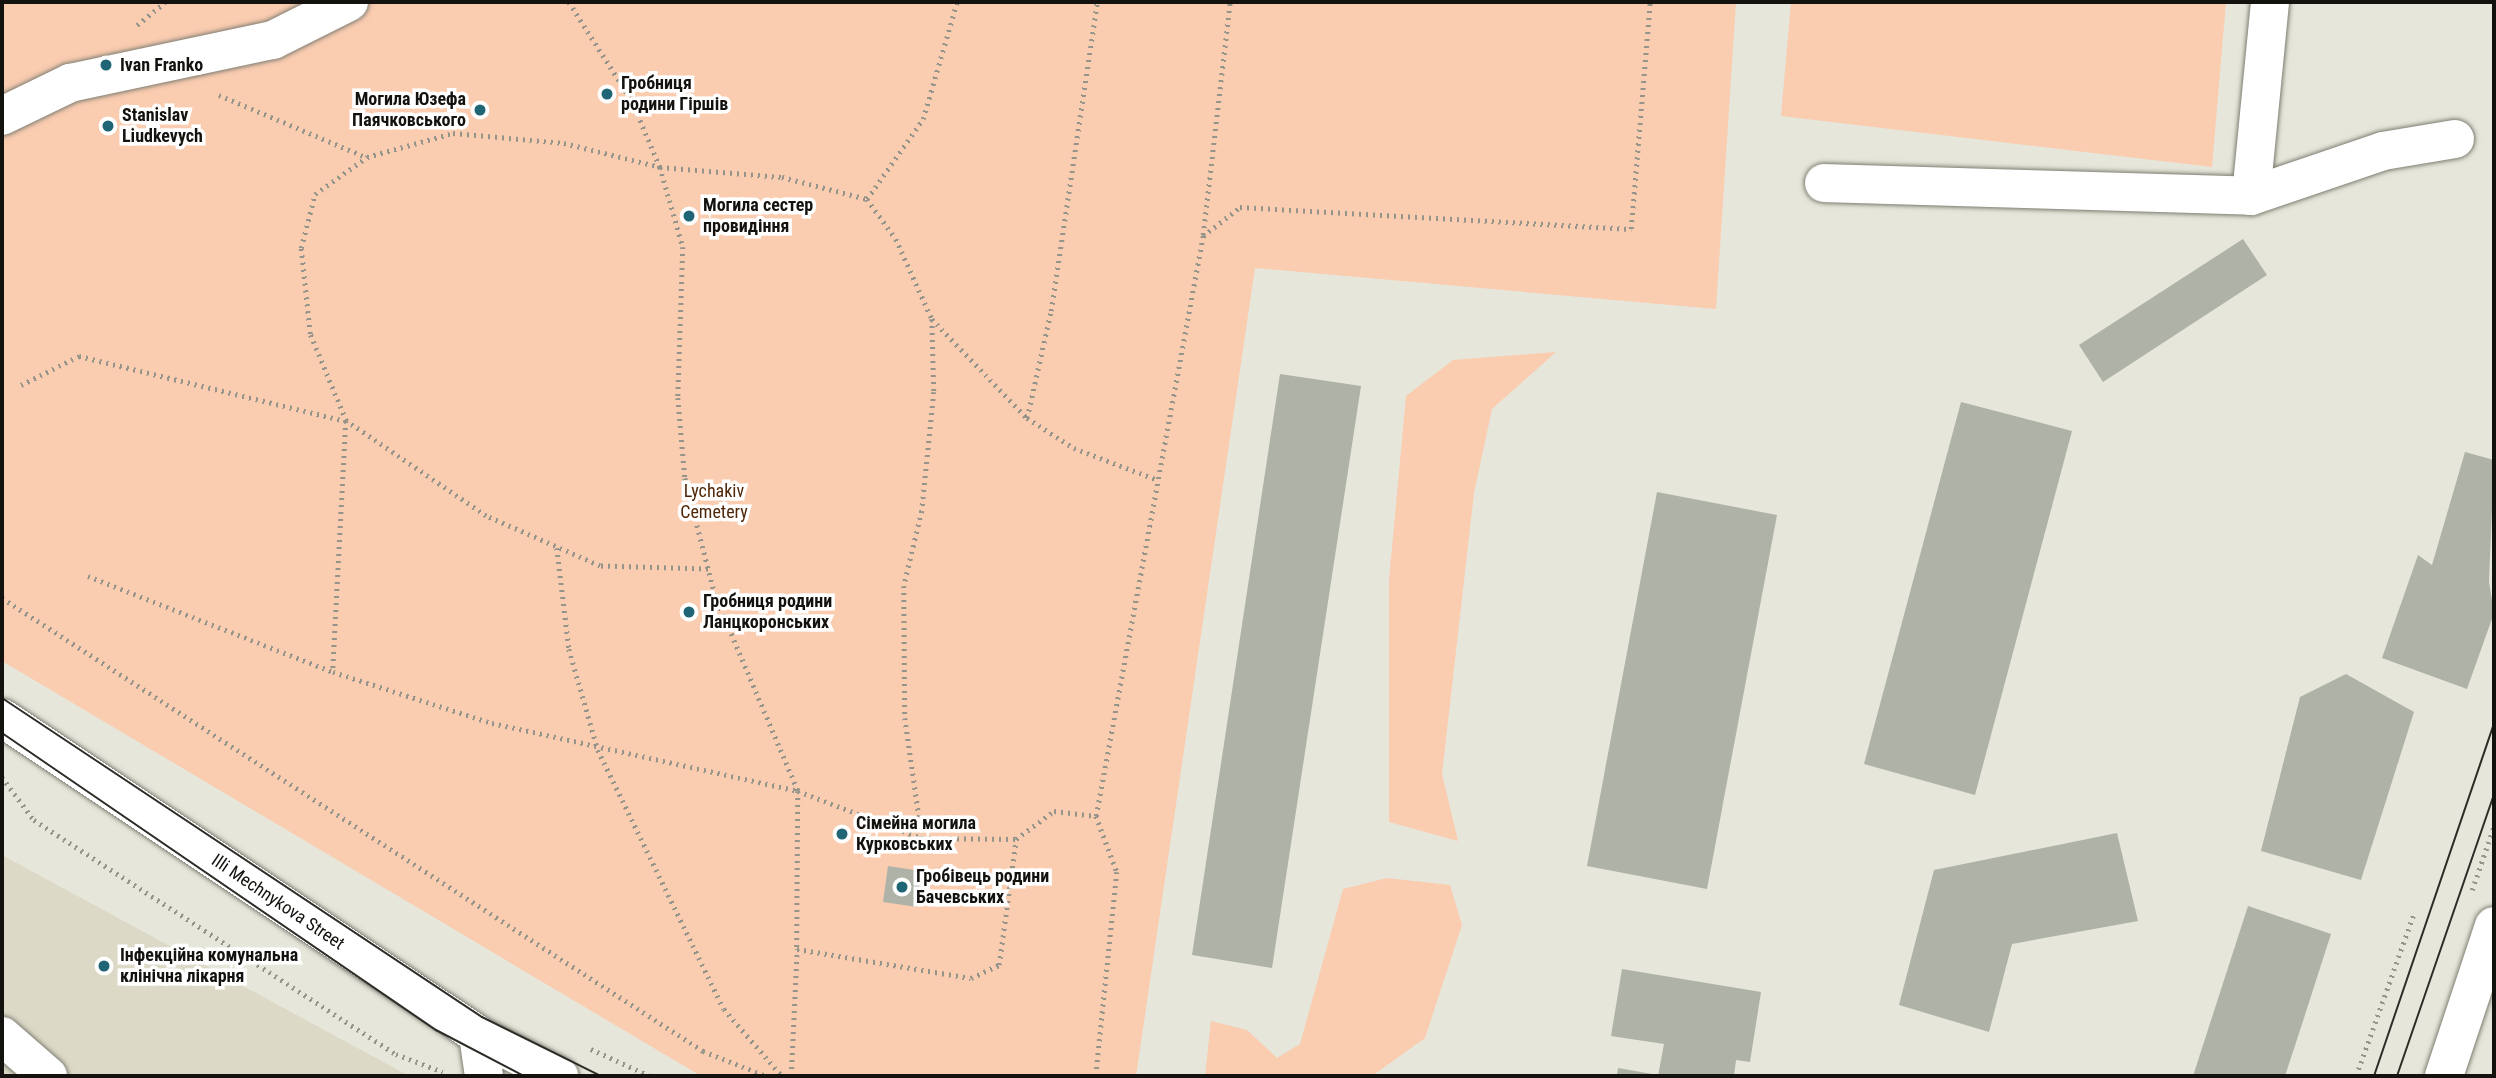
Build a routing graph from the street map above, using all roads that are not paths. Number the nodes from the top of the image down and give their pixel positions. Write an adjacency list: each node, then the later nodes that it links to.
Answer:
1 (349, 2): 3 (main road)
2 (2270, 2): 6 (main road)
3 (2, 116)
4 (2455, 139): 6 (main road)
5 (1825, 183): 6 (main road)
6 (2251, 197)
7 (2, 718): 10 (main road, Illi Mechnykova Street)
8 (2494, 926): 9 (main road)
9 (2483, 996): 15 (main road)
10 (478, 1035): 13 (main road); 14 (main road, Illi Mechnykova Street)
11 (2, 1036): 12 (main road)
12 (48, 1076)
13 (484, 1076)
14 (559, 1076)
15 (2444, 1076)

